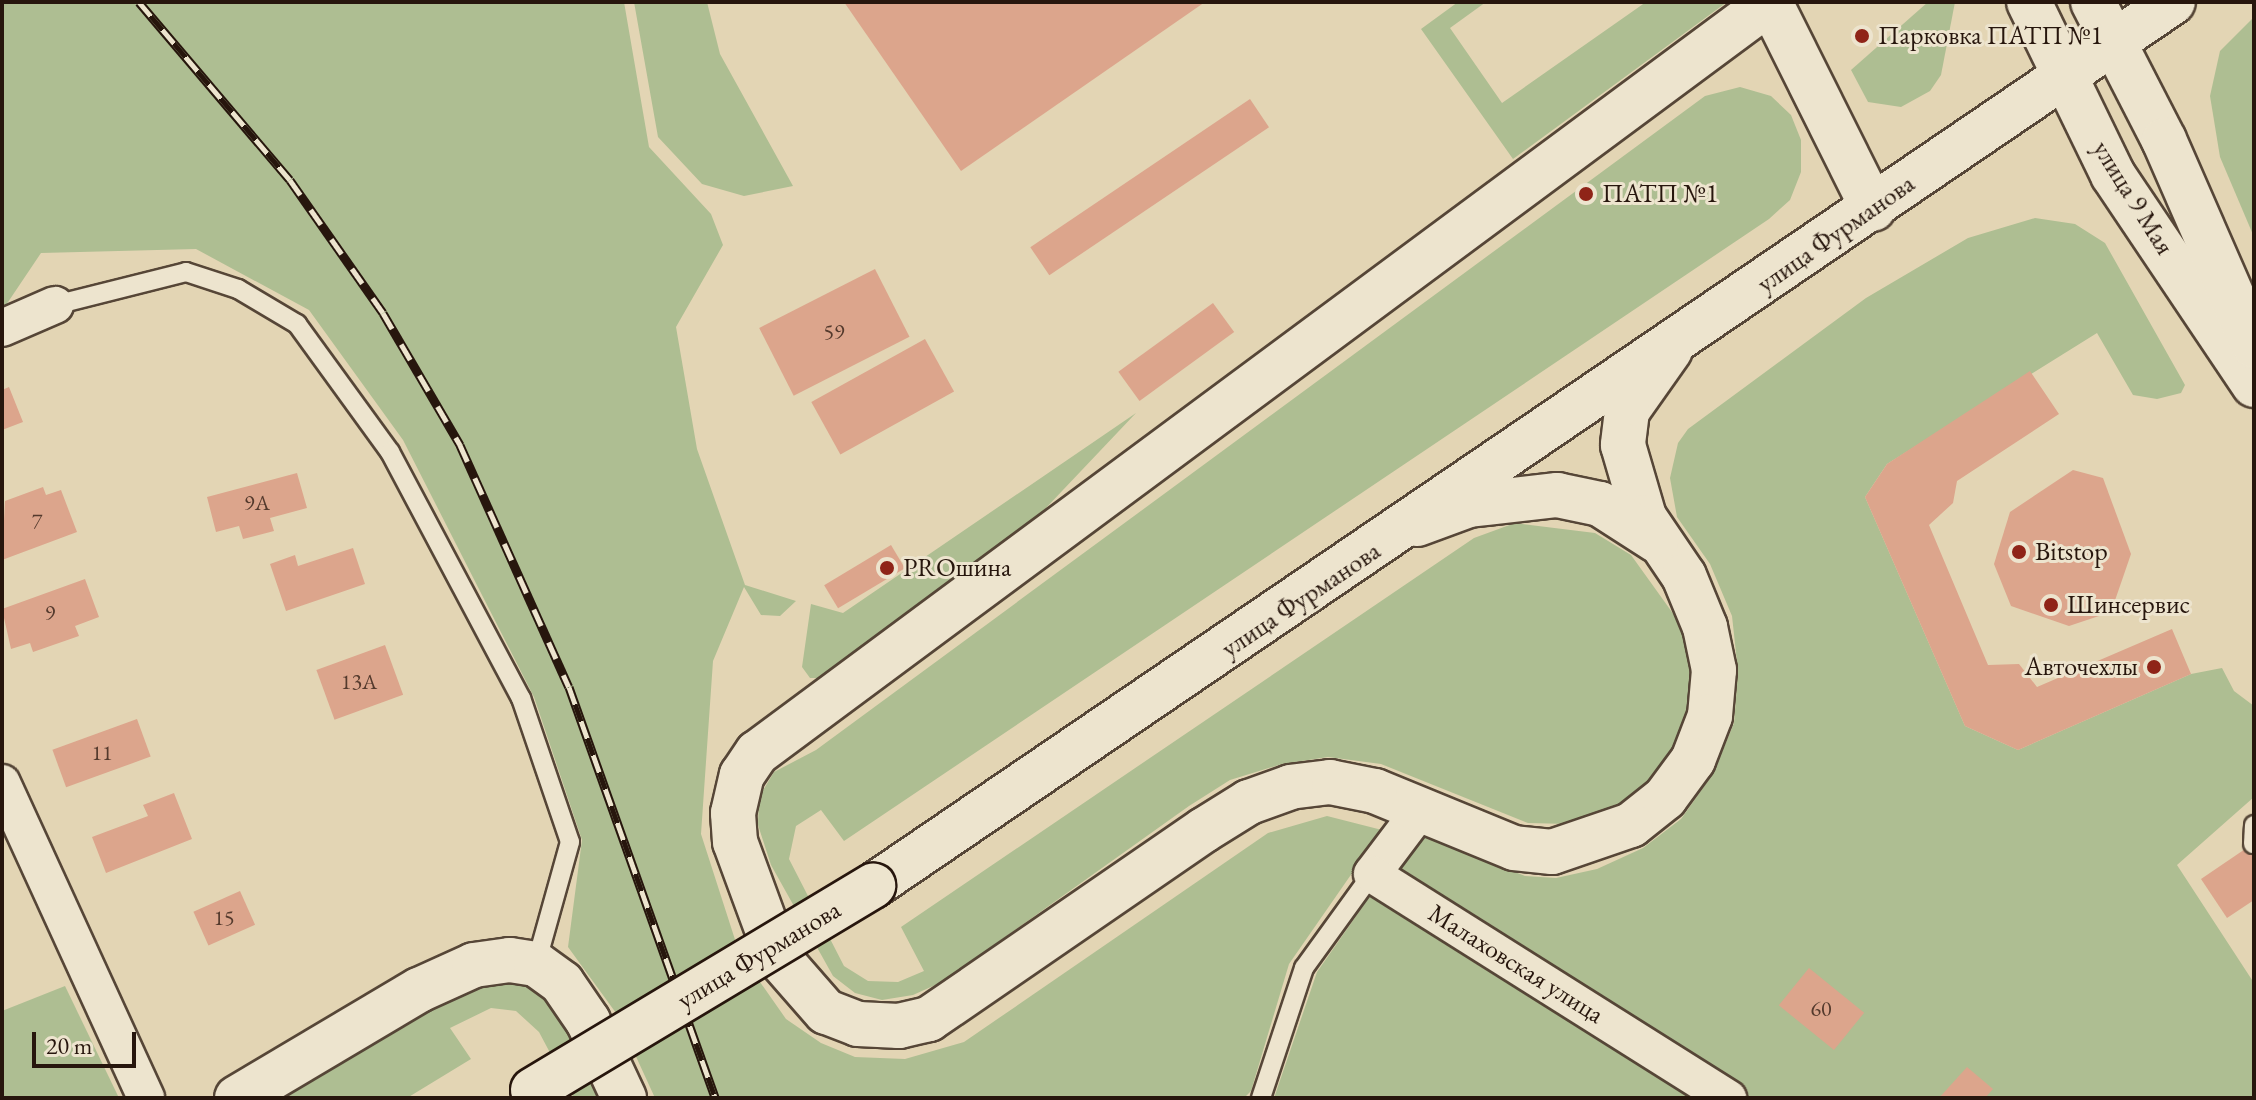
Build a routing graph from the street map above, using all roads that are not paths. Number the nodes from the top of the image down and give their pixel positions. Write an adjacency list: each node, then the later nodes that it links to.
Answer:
1 (2029, 2): 5 (street, улица 9 Мая)
2 (2093, 2): 4 (street, улица 9 Мая)
3 (2173, 2): 4 (street, улица Фурманова)
4 (2114, 43): 5 (street, улица Фурманова); 9 (street, улица 9 Мая)
5 (2065, 77): 6 (street, улица Фурманова); 11 (street, улица 9 Мая)
6 (1873, 209): 10 (street, улица Фурманова); 15 (street)
7 (55, 305): 8 (street); 19 (lane)
8 (2, 328)
9 (2254, 346)
10 (1670, 350): 12 (street, улица Фурманова); 13 (street)
11 (2254, 385)
12 (1404, 530): 13 (street); 20 (street, улица Фурманова, bridge)
13 (1669, 553): 15 (street)
14 (2, 783): 21 (street)
15 (1421, 809): 18 (street)
16 (2254, 825): 17 (lane)
17 (2253, 844)
18 (1372, 874): 24 (lane); 25 (street, Малаховская улица)
19 (536, 964): 22 (street); 23 (street)
20 (527, 1094)
21 (146, 1098)
22 (237, 1098)
23 (624, 1098)
24 (1261, 1098)
25 (1728, 1098)

